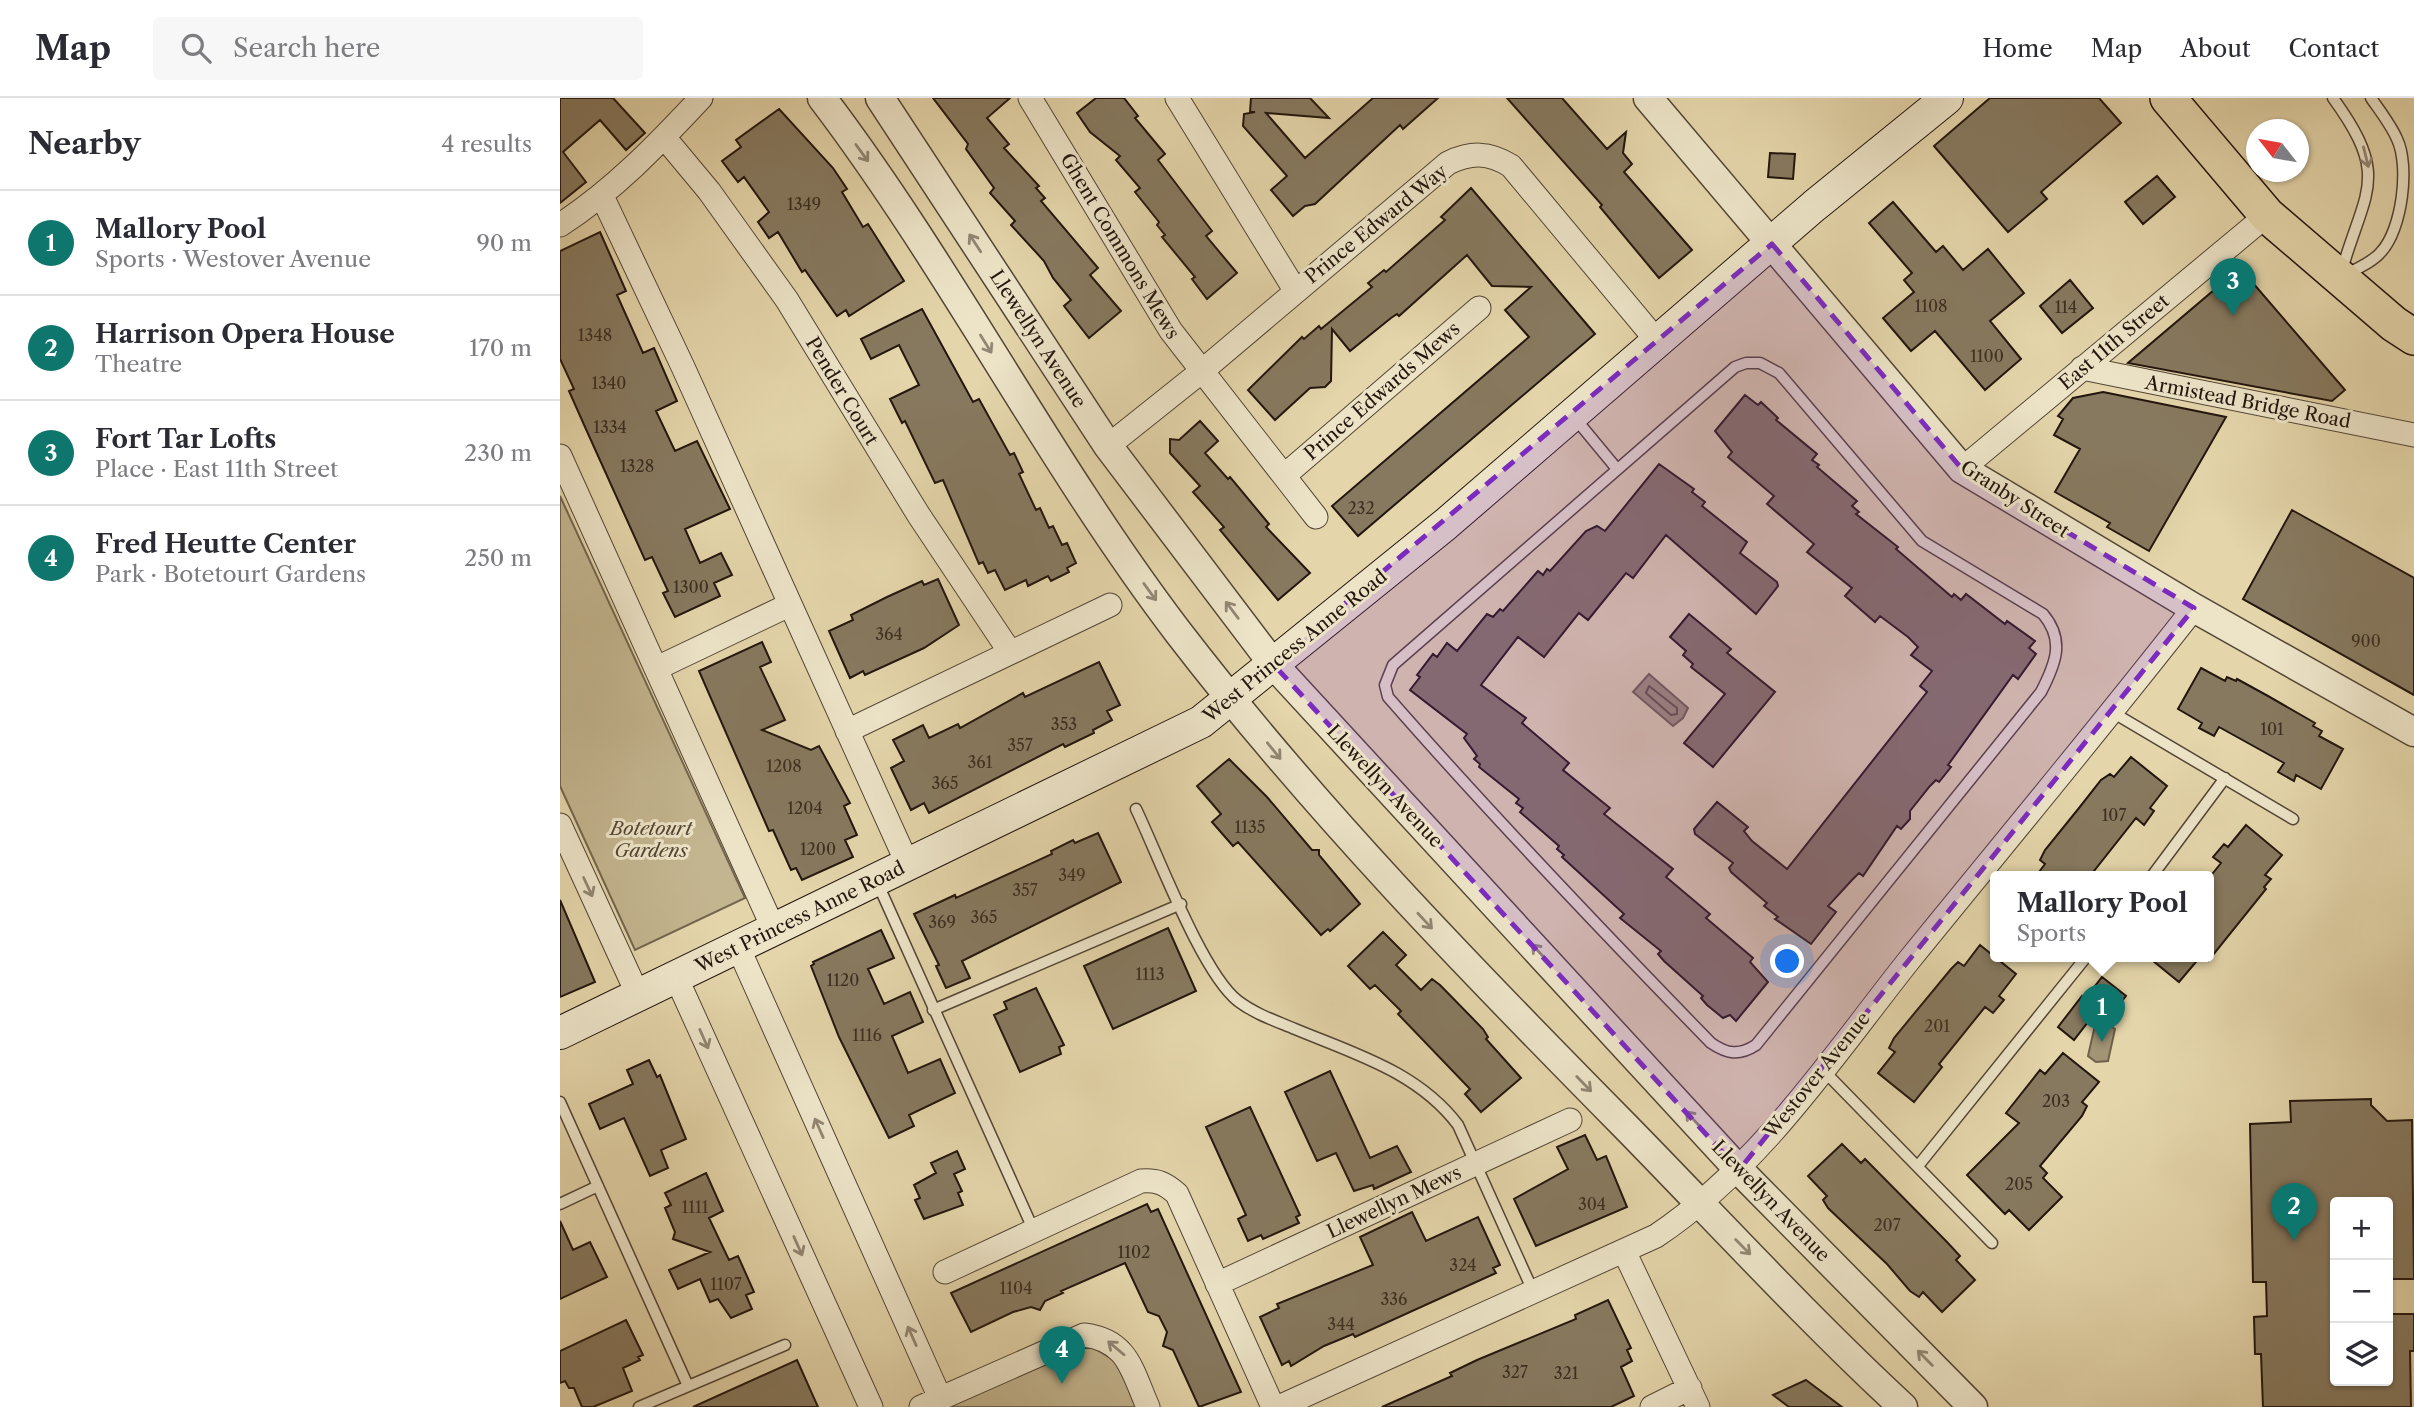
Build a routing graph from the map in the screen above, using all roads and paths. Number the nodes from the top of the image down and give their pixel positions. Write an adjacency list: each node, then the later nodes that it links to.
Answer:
1 (701, 98): 11 (street)
2 (821, 98): 37 (street, one-way to 37)
3 (880, 98): 25 (street, Llewellyn Avenue, one-way to 3)
4 (1030, 98): 22 (street, Ghent Commons Mews)
5 (1177, 98): 17 (street)
6 (1648, 98): 15 (street, Granby Street)
7 (1947, 98): 15 (main road, West Princess Anne Road)
8 (2168, 98): 13 (main road)
9 (2333, 98): 16 (lane, one-way to 16)
10 (2375, 100): 16 (lane)
11 (664, 137): 12 (street); 34 (street, Pender Court)
12 (602, 196): 14 (street); 31 (street)
13 (2267, 215): 16 (main road); 21 (street, East 11th Street)
14 (560, 225)
15 (1772, 244): 20 (main road, West Princess Anne Road); 28 (street, Granby Street)
16 (2339, 279): 19 (main road)
17 (1295, 290): 20 (street, Prince Edward Way); 22 (street, Prince Edward Way)
18 (1479, 308): 29 (street, Prince Edwards Mews)
19 (2414, 337)
20 (1657, 341): 23 (main road, West Princess Anne Road)
21 (2082, 368): 24 (street, Armistead Bridge Road); 28 (street, East 11th Street)
22 (1209, 380): 25 (street, Prince Edward Way); 29 (street, Prince Edwards Mews)
23 (1572, 415): 27 (lane); 35 (main road, West Princess Anne Road)
24 (2414, 435)
25 (1108, 446): 35 (street, Llewellyn Avenue, one-way to 25)
26 (560, 456): 36 (street)
27 (1617, 468): 27 (lane)
28 (1962, 469): 33 (street, Granby Street)
29 (1285, 475): 30 (street, Prince Edwards Mews)
30 (1316, 517)
31 (789, 605): 36 (street); 39 (street)
32 (1110, 605): 34 (street)
33 (2194, 608): 38 (street, Westover Avenue); 40 (street, Granby Street)
34 (1010, 652): 39 (street)
35 (1273, 664): 37 (main road, West Princess Anne Road); 61 (street, Llewellyn Avenue, one-way to 35)
36 (657, 668): 49 (street)
37 (1231, 698): 45 (main road, West Princess Anne Road); 64 (street, one-way to 64)
38 (2112, 712): 41 (lane); 56 (street, Westover Avenue)
39 (847, 731): 45 (street)
40 (2414, 732)
41 (2225, 778): 43 (lane); 46 (lane)
42 (1136, 809): 48 (lane)
43 (2293, 819)
44 (560, 825): 53 (street, one-way to 53)
45 (908, 865): 47 (main road, West Princess Anne Road)
46 (2156, 871)
47 (876, 880): 49 (main road, West Princess Anne Road); 54 (lane)
48 (1181, 904): 54 (lane); 59 (lane)
49 (774, 930): 50 (main road, West Princess Anne Road)
50 (738, 947): 52 (main road, West Princess Anne Road); 74 (street, one-way to 50)
51 (2082, 962): 60 (lane)
52 (676, 977): 53 (main road, West Princess Anne Road); 76 (street, one-way to 76)
53 (638, 995): 55 (main road, West Princess Anne Road)
54 (933, 1010): 65 (lane)
55 (560, 1033)
56 (1823, 1070): 60 (lane); 61 (street, Westover Avenue)
57 (560, 1102): 62 (lane)
58 (1570, 1120): 59 (street, Llewellyn Mews)
59 (1475, 1165): 69 (street, Llewellyn Mews); 70 (lane)
60 (1918, 1166): 66 (lane)
61 (1739, 1170): 64 (street, Westover Avenue); 82 (street, Llewellyn Avenue, one-way to 61)
62 (598, 1186): 63 (lane); 72 (lane)
63 (560, 1204)
64 (1702, 1205): 67 (street, Westover Avenue); 81 (street, one-way to 81)
65 (1034, 1231): 68 (street); 69 (street)
66 (1992, 1243)
67 (1625, 1251): 70 (street, Westover Avenue); 73 (street)
68 (945, 1272)
69 (1217, 1284): 78 (street)
70 (1533, 1291): 79 (street, Westover Avenue)
71 (785, 1345): 72 (lane)
72 (688, 1386): 75 (lane)
73 (1694, 1398): 80 (street)
74 (931, 1403): 77 (street, one-way to 74)
75 (639, 1407)
76 (871, 1407)
77 (1148, 1407)
78 (1273, 1407)
79 (1279, 1407)
80 (1653, 1407)
81 (1903, 1407)
82 (1973, 1407)

